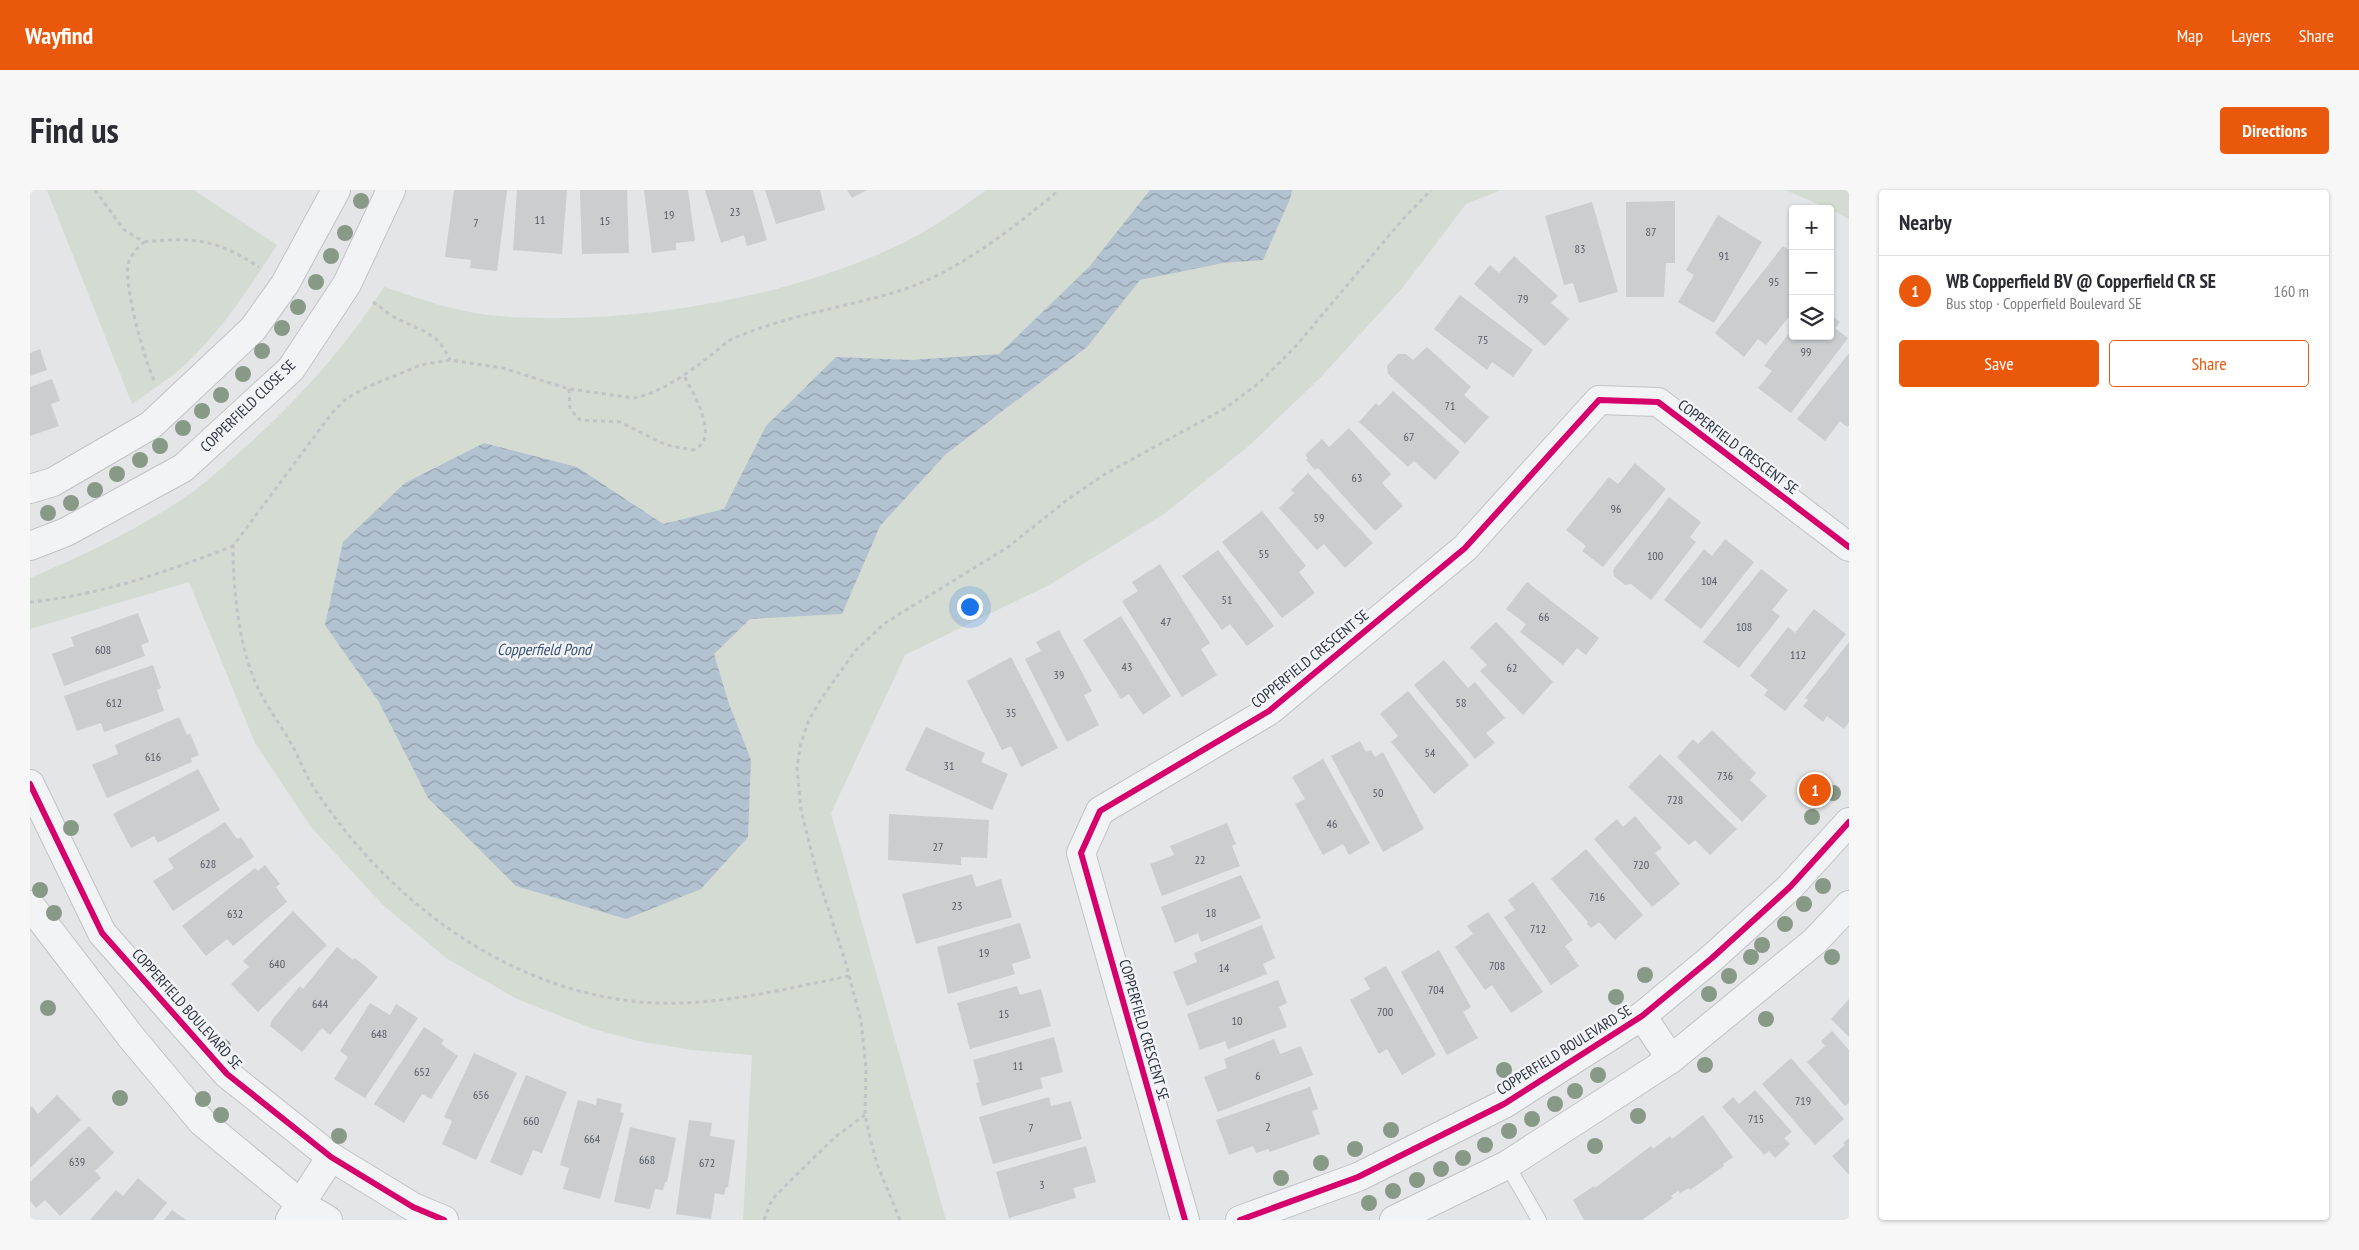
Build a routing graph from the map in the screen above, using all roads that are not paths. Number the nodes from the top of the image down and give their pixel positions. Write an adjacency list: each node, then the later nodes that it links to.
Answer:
1 (336, 190): 3 (street)
2 (392, 190): 4 (street, COPPERFIELD CLOSE SE)
3 (30, 490)
4 (30, 546)
5 (1849, 547): 17 (street, COPPERFIELD CRESCENT SE)
6 (30, 784): 12 (street, COPPERFIELD BOULEVARD SE)
7 (1849, 822): 10 (street, COPPERFIELD BOULEVARD SE)
8 (30, 905): 14 (street)
9 (1849, 905): 11 (street)
10 (1642, 1016): 11 (street); 18 (street, COPPERFIELD BOULEVARD SE)
11 (1671, 1059): 13 (street)
12 (331, 1157): 14 (street); 16 (street, COPPERFIELD BOULEVARD SE)
13 (1507, 1165): 19 (street); 20 (lane)
14 (296, 1212): 15 (street)
15 (328, 1220)
16 (444, 1220)
17 (1185, 1220)
18 (1240, 1220)
19 (1394, 1220)
20 (1539, 1220)

